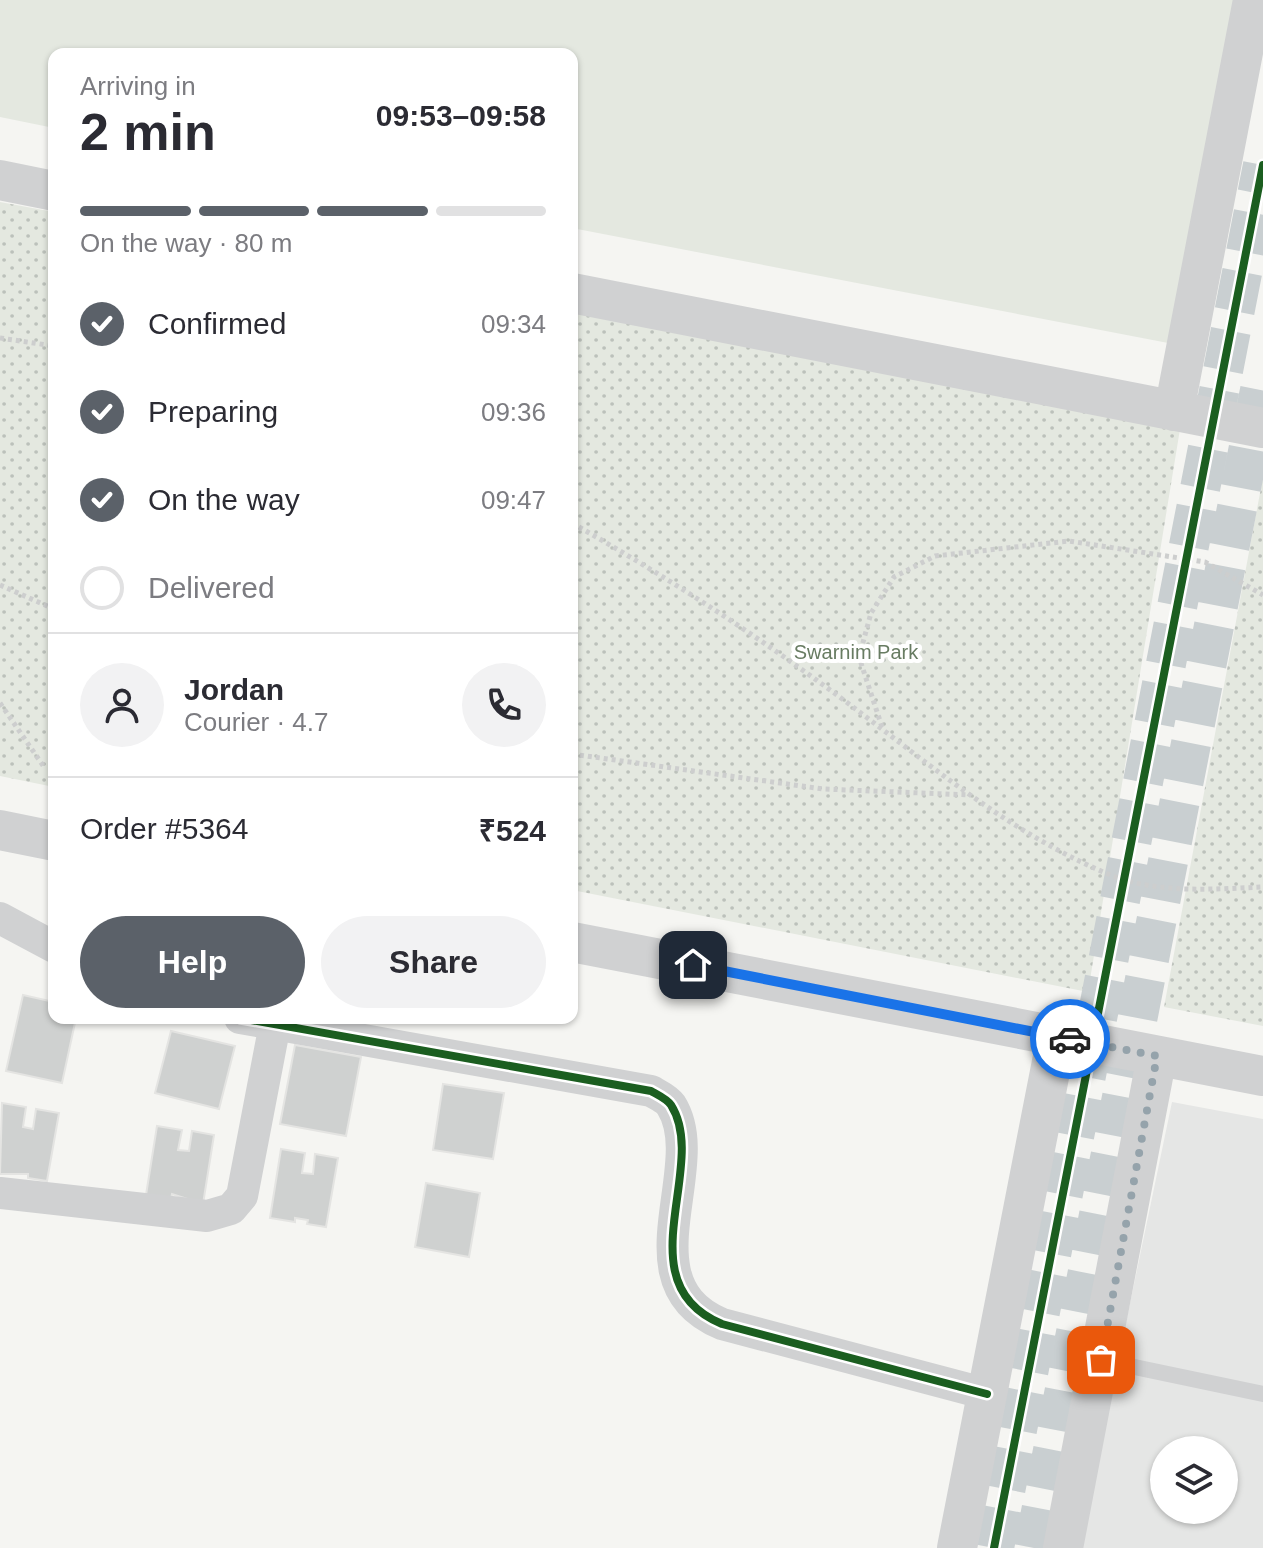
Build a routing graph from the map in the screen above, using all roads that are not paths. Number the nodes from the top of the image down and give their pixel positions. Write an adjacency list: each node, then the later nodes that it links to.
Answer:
1 (1253, 0): 5 (street)
2 (0, 180): 3 (street)
3 (48, 190)
4 (578, 294): 5 (street)
5 (1174, 411): 6 (street)
6 (1263, 428)
7 (0, 830): 8 (street)
8 (48, 840)
9 (0, 918): 11 (street)
10 (578, 943): 13 (street)
11 (48, 944)
12 (275, 1024): 16 (street); 18 (street)
13 (1057, 1036): 14 (street); 18 (street)
14 (1157, 1056): 15 (street); 17 (street)
15 (1263, 1076)
16 (0, 1193)
17 (1101, 1360): 19 (lane); 21 (street)
18 (987, 1394): 20 (street)
19 (1263, 1394)
20 (957, 1548)
21 (1063, 1548)

